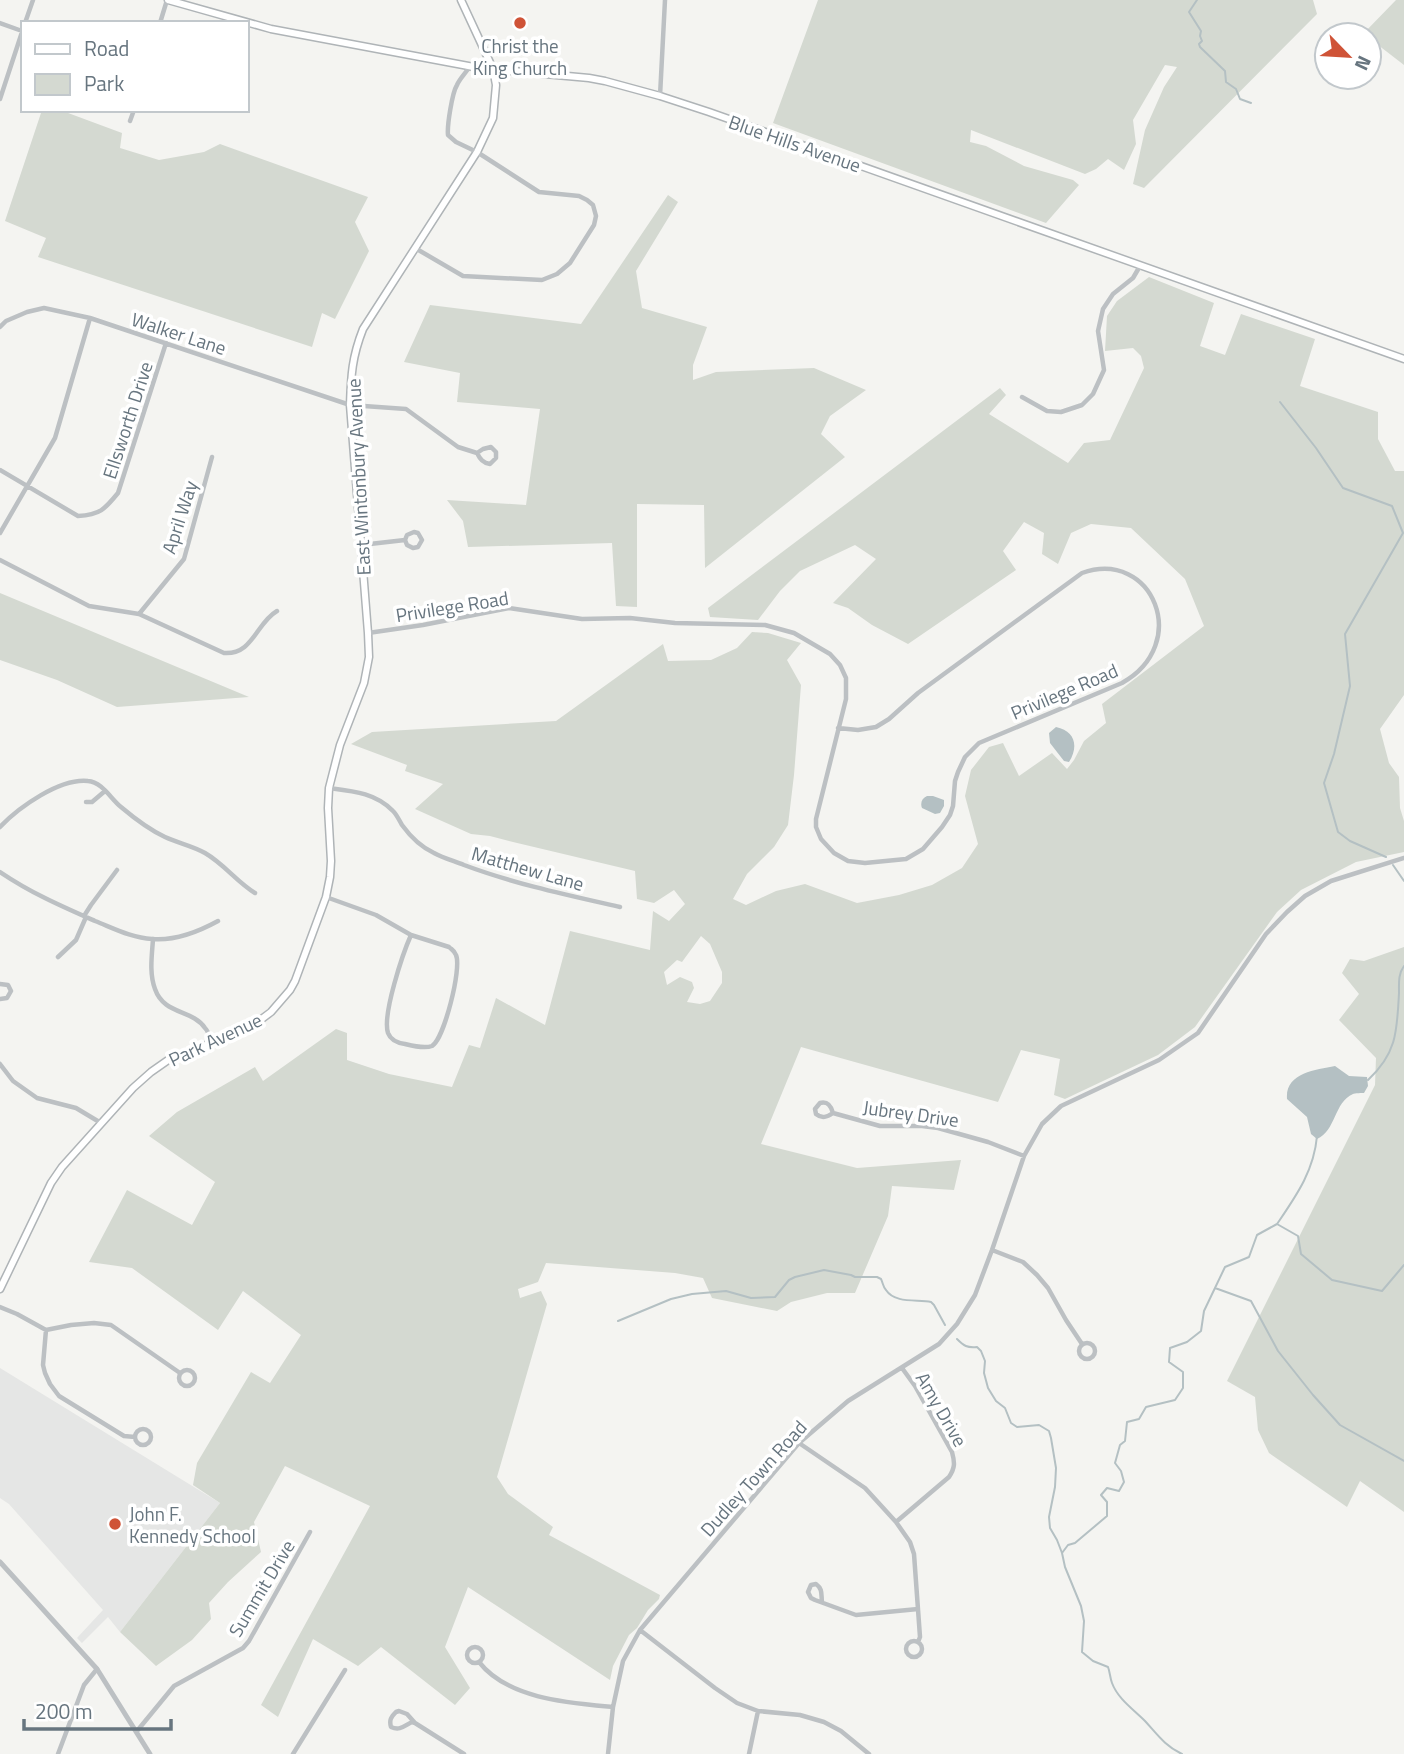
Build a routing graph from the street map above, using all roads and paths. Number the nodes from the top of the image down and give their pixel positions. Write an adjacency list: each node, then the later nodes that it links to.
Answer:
1 (33, 0): 5 (street)
2 (167, 0): 6 (street); 7 (main road, Blue Hills Avenue)
3 (461, 0): 13 (main road)
4 (665, 0): 14 (street)
5 (26, 21)
6 (161, 21)
7 (242, 21)
8 (0, 23): 10 (street)
9 (248, 23): 12 (main road, Blue Hills Avenue)
10 (21, 30)
11 (21, 33): 15 (street)
12 (470, 66): 13 (main road, Blue Hills Avenue); 18 (street)
13 (494, 69): 14 (main road, Blue Hills Avenue); 18 (main road, East Wintonbury Avenue)
14 (660, 96): 20 (main road, Blue Hills Avenue)
15 (0, 99)
16 (133, 112): 17 (street)
17 (130, 121)
18 (477, 152): 19 (main road, East Wintonbury Avenue); 19 (street)
19 (415, 247): 26 (main road, East Wintonbury Avenue)
20 (1140, 266): 24 (main road, Blue Hills Avenue); 25 (street)
21 (90, 318): 22 (street, Walker Lane); 23 (street, Walker Lane); 30 (street)
22 (0, 327)
23 (166, 343): 26 (street, Walker Lane); 30 (street, Ellsworth Drive)
24 (1404, 359)
25 (1022, 397)
26 (350, 405): 27 (street, Walker Lane); 33 (main road, East Wintonbury Avenue)
27 (477, 453): 27 (street)
28 (212, 457): 36 (street, April Way)
29 (0, 470): 30 (street, Ellsworth Drive)
30 (27, 487): 31 (street)
31 (0, 533)
32 (405, 540): 33 (street)
33 (361, 545): 37 (main road, East Wintonbury Avenue)
34 (0, 560): 36 (street)
35 (277, 611): 36 (street)
36 (139, 614)
37 (368, 633): 38 (main road, East Wintonbury Avenue); 39 (street, Privilege Road)
38 (354, 712): 40 (main road, Park Avenue)
39 (838, 728): 39 (street, Privilege Road)
40 (329, 788): 48 (main road, Park Avenue); 49 (street, Matthew Lane)
41 (105, 791): 42 (street); 43 (street); 47 (street)
42 (86, 802)
43 (0, 827)
44 (1404, 858): 61 (street, Dudley Town Road)
45 (117, 870): 50 (street)
46 (0, 872): 50 (street)
47 (255, 893)
48 (326, 897): 52 (street); 57 (main road, Park Avenue)
49 (620, 906)
50 (85, 917): 53 (street); 54 (street)
51 (218, 921): 53 (street)
52 (411, 935): 52 (street)
53 (153, 939): 57 (street)
54 (58, 957)
55 (0, 983): 56 (street)
56 (0, 999)
57 (212, 1043): 60 (main road, Park Avenue)
58 (0, 1064): 60 (street)
59 (833, 1113): 61 (street, Jubrey Drive)
60 (101, 1124): 63 (main road, Park Avenue)
61 (1024, 1156): 62 (street, Dudley Town Road)
62 (992, 1250): 66 (street); 67 (street, Dudley Town Road)
63 (0, 1289)
64 (0, 1307): 65 (street)
65 (46, 1330): 68 (street); 69 (street)
66 (1083, 1344)
67 (902, 1368): 70 (street, Dudley Town Road); 71 (street, Amy Drive)
68 (180, 1373)
69 (135, 1437)
70 (799, 1443): 71 (street); 76 (street, Dudley Town Road)
71 (896, 1522): 75 (street)
72 (310, 1532): 84 (street, Summit Drive)
73 (0, 1562): 79 (street)
74 (822, 1602): 75 (street)
75 (918, 1609): 77 (street)
76 (640, 1630): 81 (street, Dudley Town Road); 82 (street)
77 (918, 1642)
78 (479, 1662): 81 (street)
79 (97, 1669): 84 (street); 85 (street)
80 (345, 1671): 87 (street)
81 (613, 1707): 89 (street, Dudley Town Road)
82 (758, 1712): 90 (street); 91 (street)
83 (415, 1723): 83 (street); 88 (street)
84 (137, 1731): 86 (street)
85 (58, 1754)
86 (150, 1754)
87 (293, 1754)
88 (464, 1754)
89 (608, 1754)
90 (749, 1754)
91 (869, 1754)

